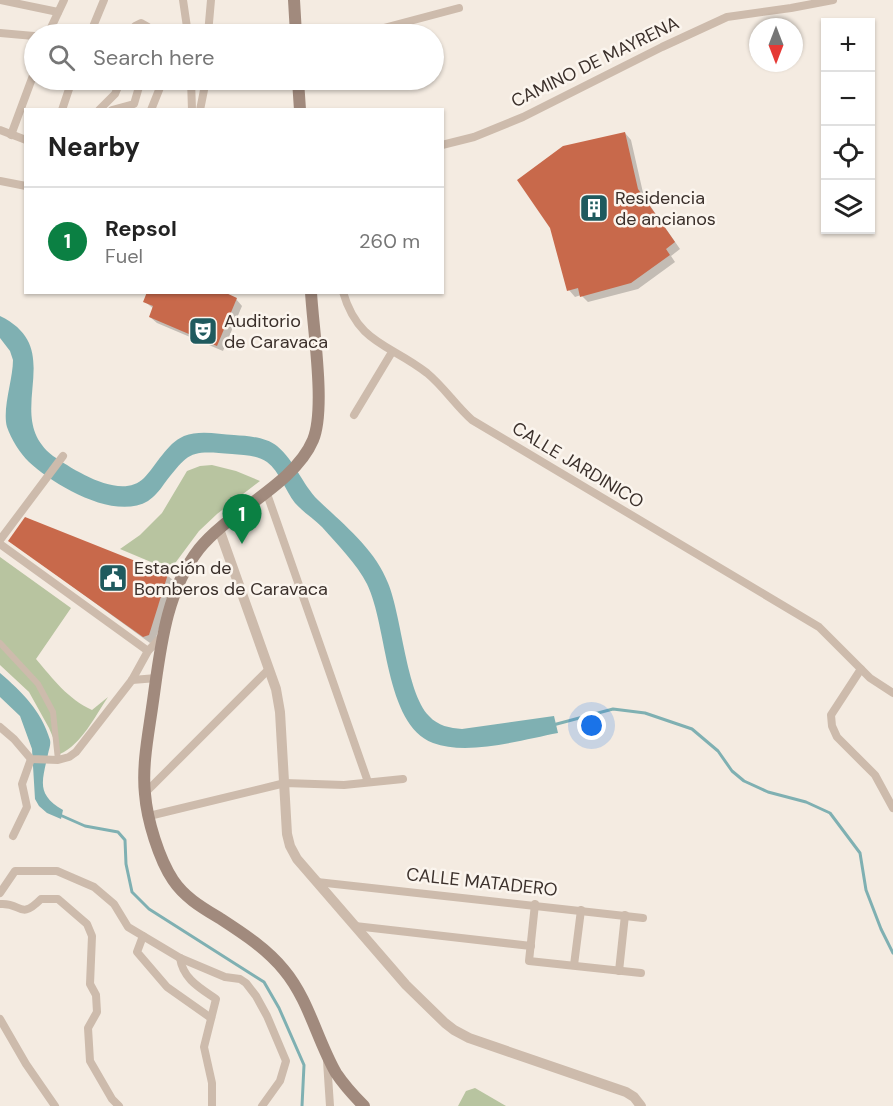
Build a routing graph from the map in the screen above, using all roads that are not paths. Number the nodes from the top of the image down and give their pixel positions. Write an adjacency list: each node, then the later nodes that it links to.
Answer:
1 (0, 0): 9 (street)
2 (64, 0): 9 (street)
3 (104, 0): 11 (street)
4 (183, 0): 12 (street)
5 (211, 0): 13 (street)
6 (294, 0): 14 (main road)
7 (833, 0): 35 (street, CAMINO DE MAYRENA)
8 (459, 8): 15 (street)
9 (58, 12): 10 (street)
10 (53, 24)
11 (94, 24)
12 (187, 24)
13 (209, 24)
14 (295, 24)
15 (399, 24)
16 (0, 33): 17 (street)
17 (24, 35)
18 (28, 90): 33 (street)
19 (69, 90): 26 (street)
20 (117, 90): 27 (street)
21 (138, 90): 28 (street)
22 (159, 90): 29 (street)
23 (193, 90): 30 (street)
24 (202, 90): 30 (street)
25 (299, 90): 31 (main road)
26 (63, 108)
27 (101, 108)
28 (119, 108)
29 (152, 108)
30 (196, 108)
31 (300, 108)
32 (0, 130): 33 (street)
33 (11, 135): 34 (street)
34 (24, 139)
35 (444, 145)
36 (0, 181): 37 (street)
37 (24, 186)
38 (311, 294): 43 (main road)
39 (344, 294): 40 (street, CALLE JARDINICO)
40 (392, 352): 41 (street); 52 (street, CALLE JARDINICO)
41 (354, 415)
42 (63, 456): 45 (street)
43 (270, 488): 44 (main road); 60 (street)
44 (219, 529): 46 (main road); 51 (street)
45 (0, 542): 48 (street)
46 (163, 635): 48 (street); 49 (main road)
47 (0, 643): 58 (street)
48 (148, 651): 49 (street); 50 (street)
49 (159, 659): 53 (main road)
50 (141, 664): 53 (street); 54 (street)
51 (269, 669): 61 (street); 62 (street)
52 (861, 669): 55 (street, CALLE JARDINICO); 63 (street)
53 (154, 677): 54 (street); 62 (main road)
54 (132, 680): 58 (street)
55 (893, 693)
56 (0, 727): 57 (street)
57 (32, 759): 58 (street); 65 (street)
58 (58, 760)
59 (403, 780): 60 (street)
60 (368, 782): 61 (street)
61 (285, 783): 64 (street); 66 (street)
62 (145, 793): 64 (main road)
63 (893, 808)
64 (149, 816): 82 (main road)
65 (13, 836)
66 (317, 882): 69 (street, CALLE MATADERO); 73 (street)
67 (0, 893): 74 (street)
68 (0, 904): 84 (street)
69 (535, 904): 70 (street, CALLE MATADERO); 75 (street)
70 (580, 910): 71 (street, CALLE MATADERO); 77 (street)
71 (625, 915): 72 (street, CALLE MATADERO); 78 (street)
72 (643, 918)
73 (355, 926): 75 (street); 89 (street)
74 (143, 936): 76 (street); 80 (street)
75 (531, 946): 77 (street)
76 (180, 958): 80 (street); 86 (street)
77 (574, 965): 78 (street)
78 (619, 971): 79 (street)
79 (641, 973)
80 (211, 1018): 85 (street)
81 (0, 1019): 83 (street)
82 (326, 1052): 87 (street); 88 (main road)
83 (55, 1106)
84 (119, 1106)
85 (212, 1106)
86 (262, 1106)
87 (330, 1106)
88 (364, 1106)
89 (642, 1106)

